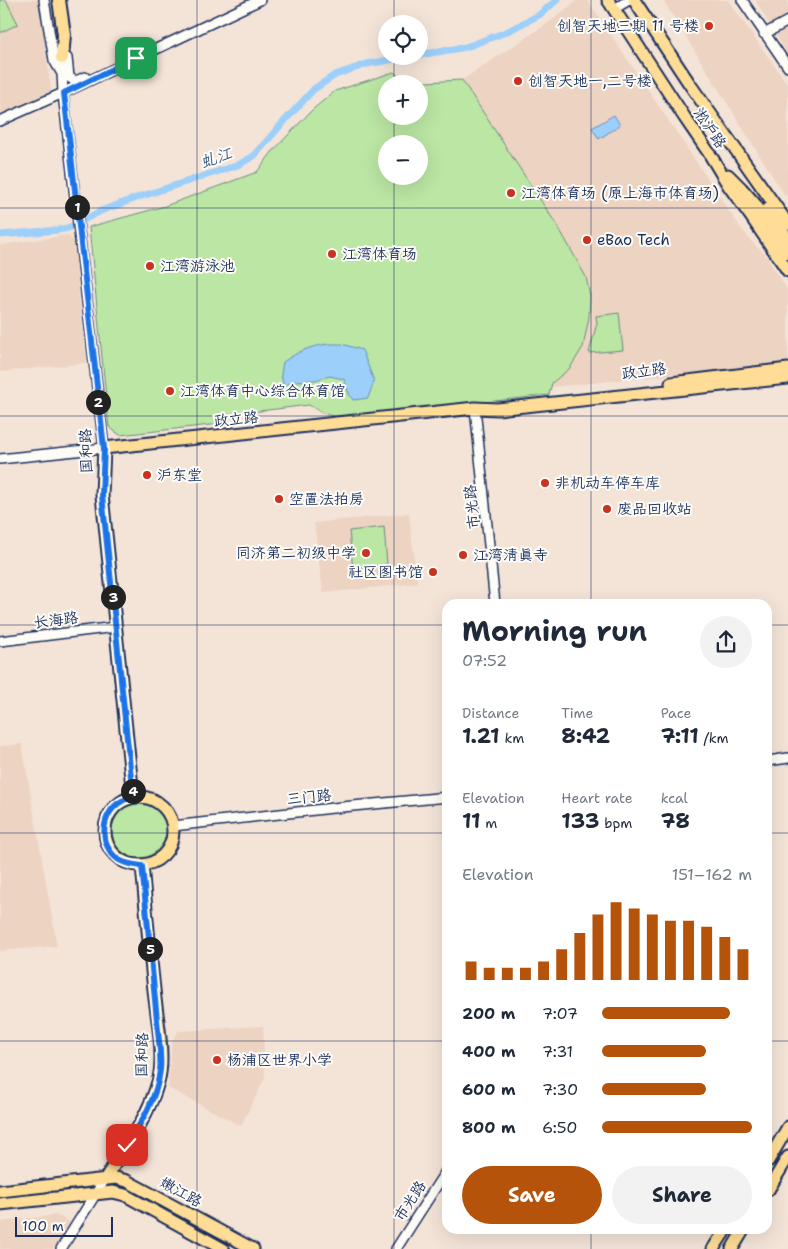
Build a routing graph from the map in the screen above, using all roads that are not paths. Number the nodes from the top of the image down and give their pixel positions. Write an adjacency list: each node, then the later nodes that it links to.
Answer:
1 (44, 0): 15 (street, 国和路)
2 (53, 0): 12 (street, 国和路)
3 (59, 0): 11 (highway)
4 (260, 0): 13 (street)
5 (630, 0): 8 (street)
6 (634, 0): 17 (main road, 淞沪路)
7 (742, 0): 10 (street)
8 (611, 5): 19 (main road, 淞沪路)
9 (788, 21): 10 (street)
10 (764, 34): 14 (street)
11 (64, 35): 12 (highway); 13 (street)
12 (62, 58): 15 (street, 国和路)
13 (136, 58): 16 (street)
14 (788, 67)
15 (62, 75): 16 (street, 国和路)
16 (64, 93): 18 (street); 27 (street, 国和路)
17 (702, 101): 20 (main road, 淞沪路); 21 (main road)
18 (0, 121)
19 (709, 153): 22 (main road); 23 (main road, 淞沪路)
20 (788, 224)
21 (788, 239)
22 (788, 253)
23 (788, 271)
24 (788, 369): 26 (main road, 政立路)
25 (788, 378): 26 (main road, 政立路)
26 (475, 408): 27 (main road, 政立路); 29 (street, 市光路)
27 (104, 448): 28 (street, 政立路); 30 (main road, 国和路)
28 (0, 459)
29 (494, 599)
30 (116, 627): 31 (street, 长海路); 34 (main road, 国和路)
31 (0, 641)
32 (788, 758): 33 (street)
33 (772, 760)
34 (133, 797): 36 (main road); 37 (main road)
35 (442, 798): 36 (street, 三门路)
36 (173, 826): 37 (main road)
37 (142, 866): 43 (main road, 国和路)
38 (788, 1127): 39 (main road)
39 (772, 1153)
40 (772, 1155): 41 (main road)
41 (788, 1157): 44 (main road)
42 (442, 1177): 53 (street, 市光路)
43 (105, 1179): 45 (main road, 嫩江路); 46 (street, 国和路); 52 (main road, 嫩江路)
44 (772, 1183)
45 (0, 1191)
46 (97, 1193): 47 (main road, 嫩江路); 50 (street, 国和路); 51 (main road, 嫩江路)
47 (0, 1204)
48 (723, 1234): 54 (main road)
49 (741, 1234): 55 (main road)
50 (60, 1249)
51 (223, 1249)
52 (253, 1249)
53 (396, 1249)
54 (713, 1249)
55 (732, 1249)

